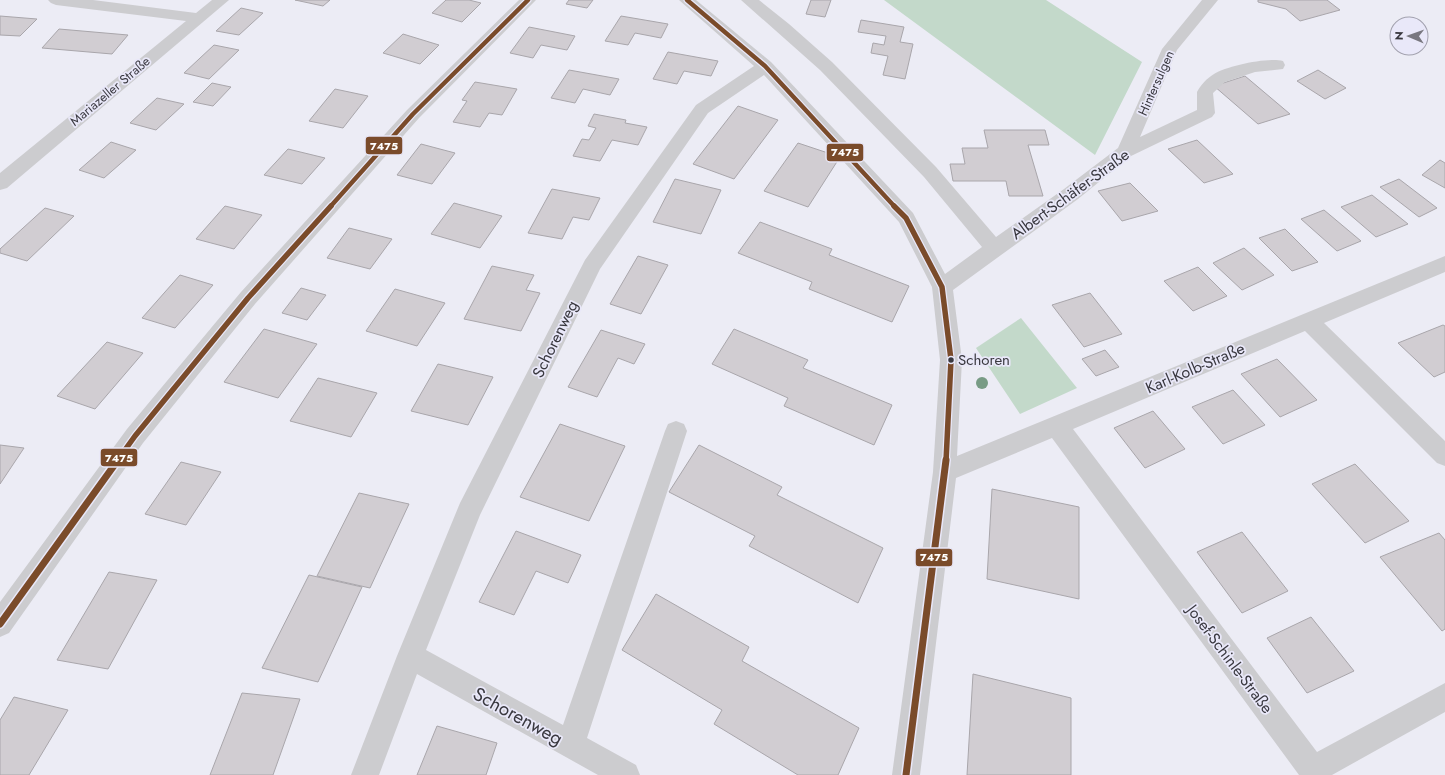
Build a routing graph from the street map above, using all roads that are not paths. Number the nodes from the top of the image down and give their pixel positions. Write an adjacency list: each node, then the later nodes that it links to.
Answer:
1 (56, 0): 7 (street)
2 (221, 0): 7 (street, Mariazeller Straße)
3 (528, 0): 20 (street)
4 (687, 0): 9 (street)
5 (749, 0): 12 (street)
6 (1210, 0): 10 (street, Hintersulgen)
7 (199, 18): 11 (street, Mariazeller Straße)
8 (1277, 65): 10 (street, Albert-Schäfer-Straße)
9 (765, 66): 14 (street); 21 (street, Schorenweg)
10 (1126, 152): 12 (street, Albert-Schäfer-Straße)
11 (0, 183)
12 (994, 248): 14 (street, Albert-Schäfer-Straße)
13 (1445, 264): 15 (street, Karl-Kolb-Straße)
14 (942, 287): 19 (street)
15 (1308, 321): 16 (street, Karl-Kolb-Straße); 18 (street)
16 (1056, 426): 19 (street, Karl-Kolb-Straße); 24 (street, Josef-Schinle-Straße)
17 (676, 431): 23 (street)
18 (1445, 456)
19 (945, 472): 27 (street)
20 (0, 624)
21 (410, 656): 23 (street, Schorenweg); 25 (street, Schorenweg)
22 (1445, 697): 24 (street, Josef-Schinle-Straße)
23 (570, 744): 26 (street, Schorenweg)
24 (1315, 773)
25 (365, 775)
26 (626, 775)
27 (906, 775)

